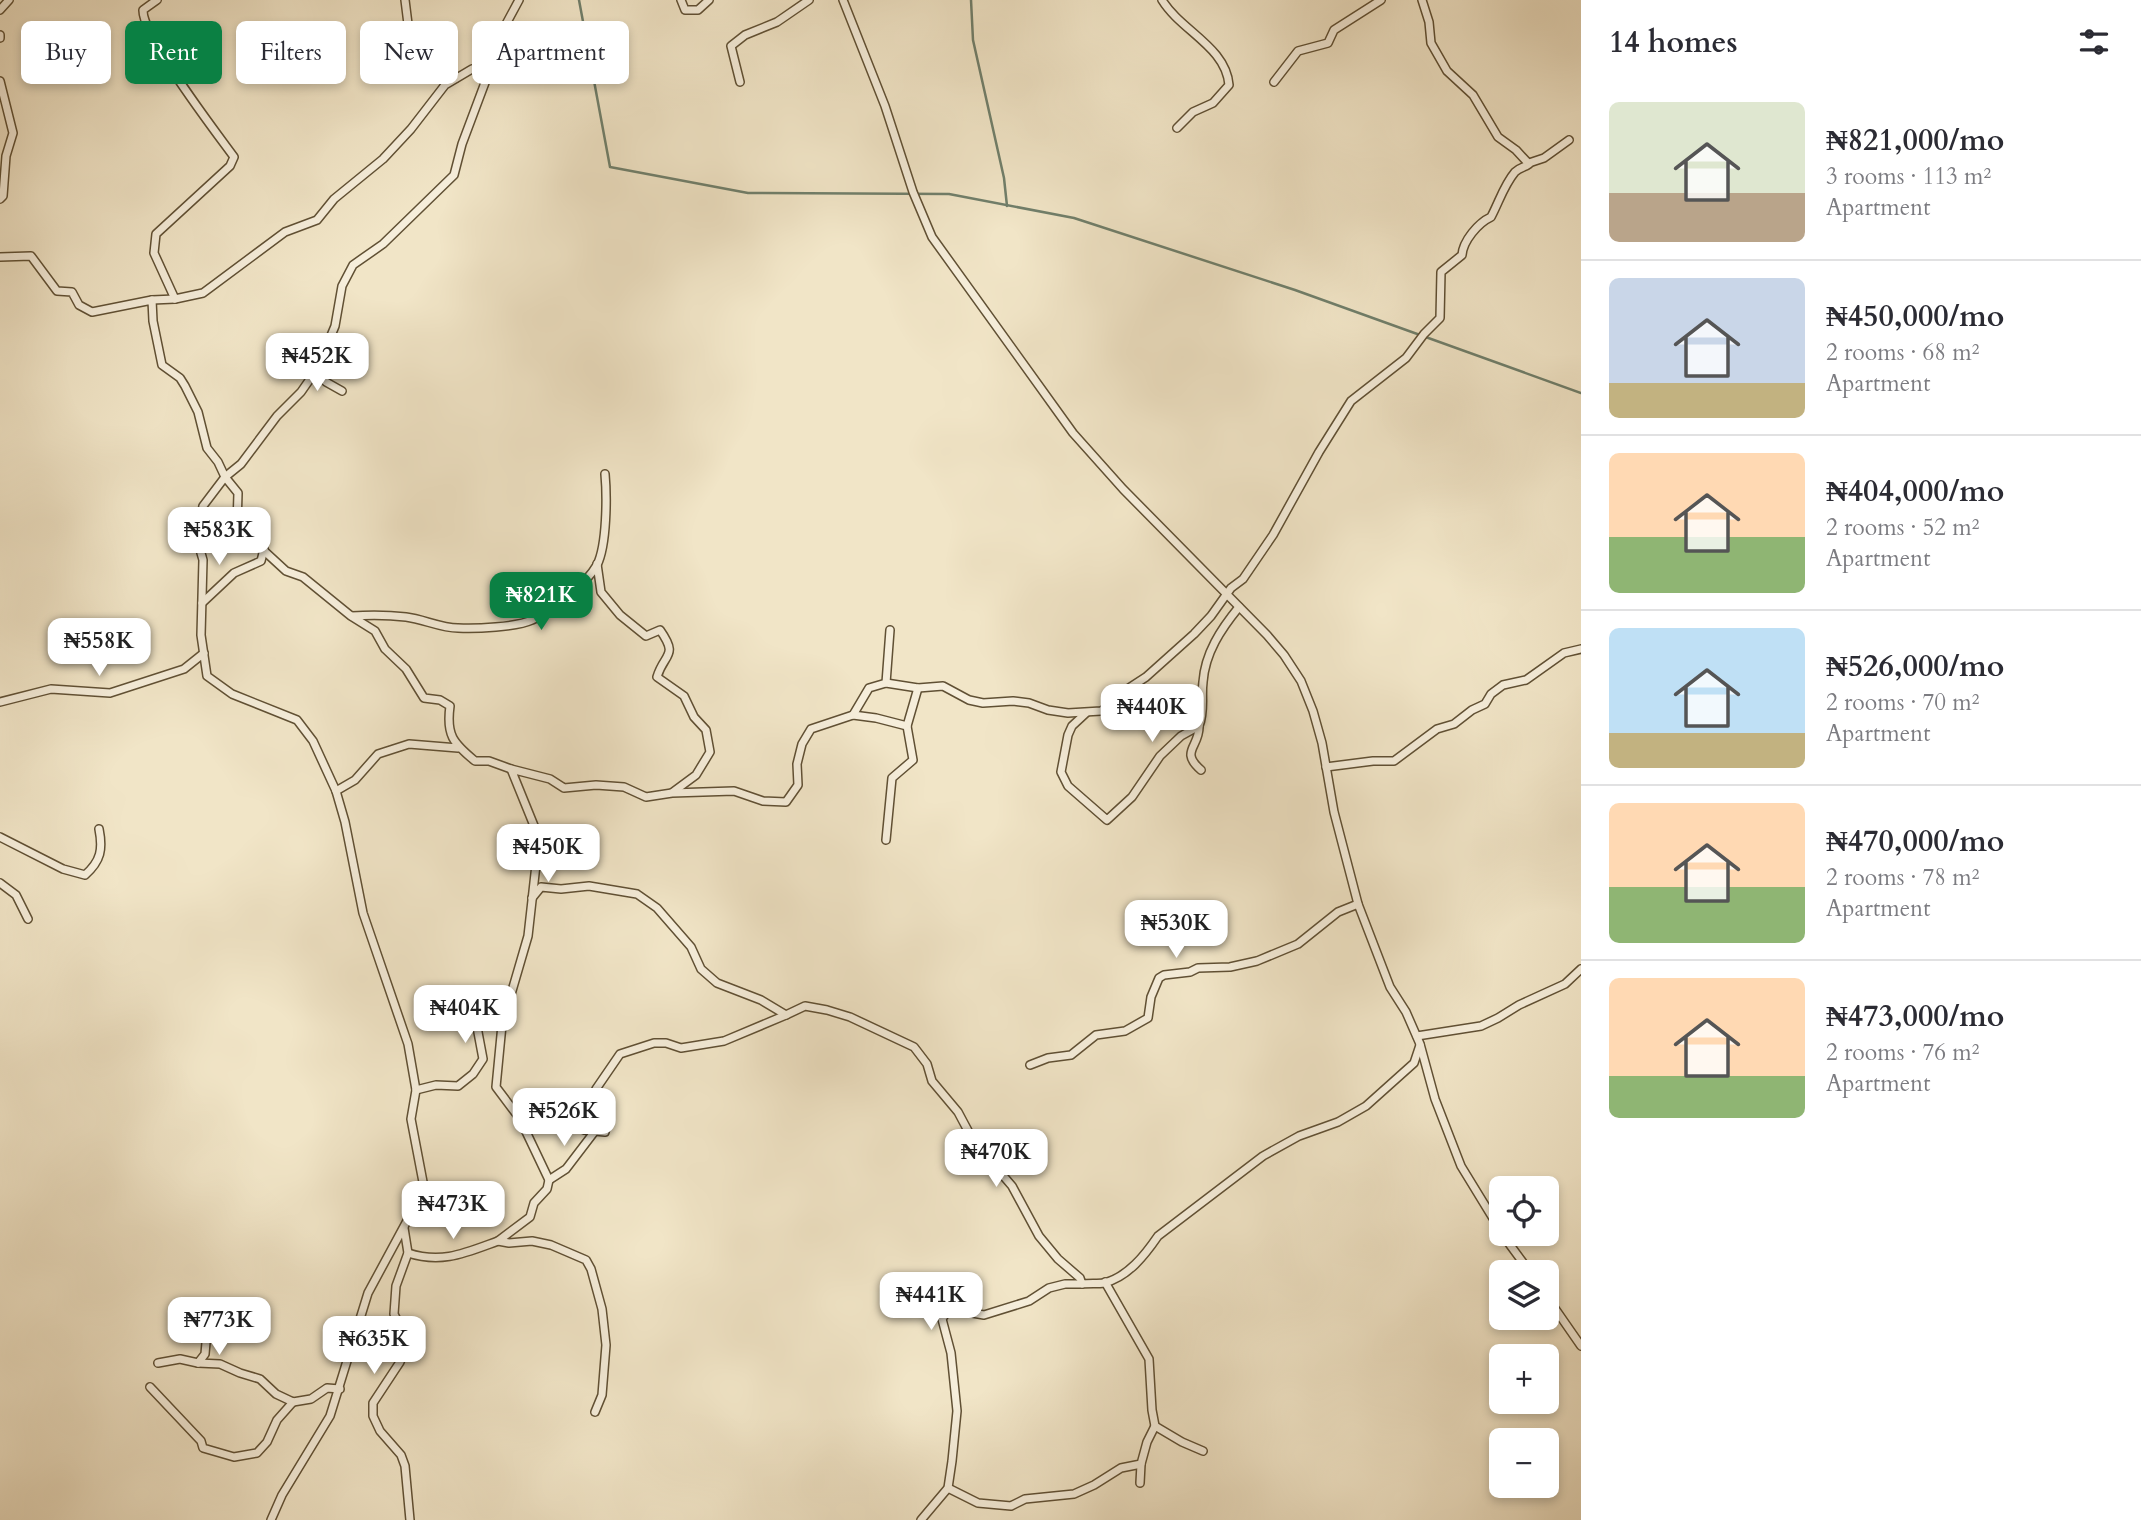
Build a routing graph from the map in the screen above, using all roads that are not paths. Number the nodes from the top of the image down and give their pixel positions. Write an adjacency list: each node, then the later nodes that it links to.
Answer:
1 (9, 0): 12 (street)
2 (157, 0): 25 (street)
3 (405, 0): 13 (street)
4 (518, 0): 14 (street)
5 (681, 0): 6 (street)
6 (709, 0)
7 (809, 0): 16 (street)
8 (843, 0): 33 (street)
9 (1162, 0): 20 (street)
10 (1381, 0): 17 (street)
11 (1422, 0): 22 (street)
12 (0, 10)
13 (408, 21)
14 (507, 21)
15 (0, 81): 23 (street)
16 (740, 82)
17 (1274, 82)
18 (447, 84): 25 (street)
19 (484, 84): 27 (street)
20 (1177, 128)
21 (1569, 140): 22 (street)
22 (1529, 163): 33 (street)
23 (0, 199)
24 (0, 257): 26 (street)
25 (174, 299): 26 (street)
26 (152, 300): 30 (street)
27 (317, 369): 28 (street); 30 (street)
28 (342, 391)
29 (605, 474): 32 (street)
30 (225, 477): 31 (street); 34 (street)
31 (264, 549): 34 (street); 36 (street)
32 (597, 564): 36 (street); 52 (street)
33 (1226, 595): 35 (street); 43 (street)
34 (202, 603): 39 (street)
35 (1239, 607): 46 (street); 48 (street)
36 (351, 616): 47 (street)
37 (890, 630): 40 (street)
38 (1581, 649): 48 (street)
39 (204, 653): 42 (street); 51 (street)
40 (886, 683): 41 (street); 44 (street)
41 (918, 688): 43 (street); 45 (street)
42 (0, 702)
43 (1087, 712): 46 (street)
44 (853, 715): 45 (street); 52 (street)
45 (907, 726): 55 (street)
46 (1199, 726): 50 (street)
47 (458, 748): 49 (street); 51 (street)
48 (1326, 767): 58 (street)
49 (511, 769): 52 (street); 57 (street)
50 (1201, 770)
51 (336, 791): 66 (street)
52 (672, 793)
53 (99, 829): 54 (street)
54 (0, 837)
55 (886, 840)
56 (0, 884): 59 (street)
57 (531, 898): 61 (street); 62 (street)
58 (1358, 904): 63 (street); 65 (street)
59 (27, 919)
60 (1581, 969): 63 (street)
61 (510, 996): 66 (street); 67 (street)
62 (786, 1015): 68 (street); 75 (street)
63 (1417, 1036): 64 (street)
64 (1420, 1044): 70 (street); 74 (street)
65 (1030, 1065)
66 (415, 1090): 71 (street)
67 (520, 1119): 68 (street); 69 (street)
68 (595, 1131): 69 (street)
69 (549, 1180): 72 (street)
70 (1489, 1212)
71 (404, 1228): 73 (street); 82 (street)
72 (498, 1241): 73 (street); 84 (street)
73 (408, 1253): 91 (street)
74 (1105, 1282): 75 (street); 85 (street)
75 (1082, 1284): 89 (street)
76 (1559, 1314): 78 (street)
77 (207, 1331): 80 (street)
78 (1581, 1346)
79 (158, 1363): 80 (street)
80 (198, 1363): 83 (street)
81 (150, 1387): 83 (street)
82 (340, 1389): 83 (street); 90 (street)
83 (293, 1402)
84 (595, 1412)
85 (1156, 1426): 86 (street); 87 (street)
86 (1203, 1451)
87 (1137, 1465): 88 (street); 89 (street)
88 (1140, 1480)
89 (948, 1488): 92 (street)
90 (271, 1520)
91 (410, 1520)
92 (921, 1520)

